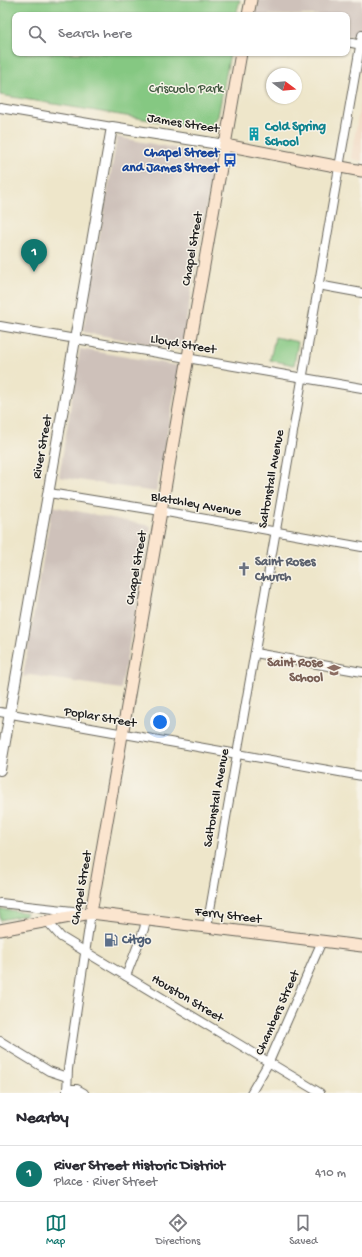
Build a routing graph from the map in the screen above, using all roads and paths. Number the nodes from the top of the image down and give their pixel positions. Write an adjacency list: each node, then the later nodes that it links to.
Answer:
1 (251, 0): 2 (main road)
2 (249, 12)
3 (362, 35): 5 (street, Saltonstall Avenue)
4 (350, 43): 5 (street)
5 (361, 45): 10 (street, Saltonstall Avenue)
6 (240, 56): 9 (main road, Chapel Street)
7 (0, 108): 8 (street, James Street)
8 (112, 127): 9 (street, James Street); 15 (street, River Street)
9 (225, 145): 10 (main road, James Street); 16 (main road, Chapel Street)
10 (338, 166): 11 (main road, James Street); 12 (street, Saltonstall Avenue)
11 (362, 170)
12 (318, 285): 13 (street); 17 (street, Saltonstall Avenue)
13 (362, 293)
14 (0, 326): 15 (street, Lloyd Street)
15 (75, 339): 16 (street, Lloyd Street); 19 (street, River Street)
16 (188, 358): 17 (street, Lloyd Street); 20 (main road, Chapel Street)
17 (302, 378): 18 (street, Lloyd Street); 21 (street, Saltonstall Avenue)
18 (362, 388)
19 (49, 493): 20 (street, Blatchley Avenue); 25 (street, River Street)
20 (161, 511): 21 (street, Blatchley Avenue); 26 (main road, Chapel Street)
21 (276, 531): 22 (street, Blatchley Avenue); 23 (street, Saltonstall Avenue)
22 (362, 547)
23 (255, 653): 24 (street); 27 (street, Saltonstall Avenue)
24 (362, 672)
25 (5, 713): 26 (street, Poplar Street); 28 (street, River Street)
26 (122, 734): 27 (street, Poplar Street); 31 (main road, Chapel Street)
27 (236, 754): 29 (street, Poplar Street); 34 (street, Saltonstall Avenue)
28 (0, 770)
29 (362, 776)
30 (0, 902): 31 (street, Ferry Street)
31 (92, 913): 32 (main road, Ferry Street); 33 (main road, Ferry Street); 38 (street, Chapel Street)
32 (146, 920): 34 (main road, Ferry Street); 39 (street)
33 (47, 921): 35 (main road, Ferry Street); 38 (street, Houston Street)
34 (207, 927): 36 (main road, Ferry Street)
35 (0, 930)
36 (322, 941): 37 (main road, Ferry Street); 41 (street, Chambers Street)
37 (362, 946)
38 (85, 952): 39 (street, Houston Street); 42 (street, Chapel Street)
39 (126, 976): 41 (street, Houston Street)
40 (0, 1041): 42 (street)
41 (269, 1062): 45 (street, Chambers Street); 46 (street, Houston Street)
42 (67, 1077): 43 (street, Chapel Street)
43 (67, 1091): 44 (street)
44 (84, 1093)
45 (251, 1093)
46 (320, 1093)

